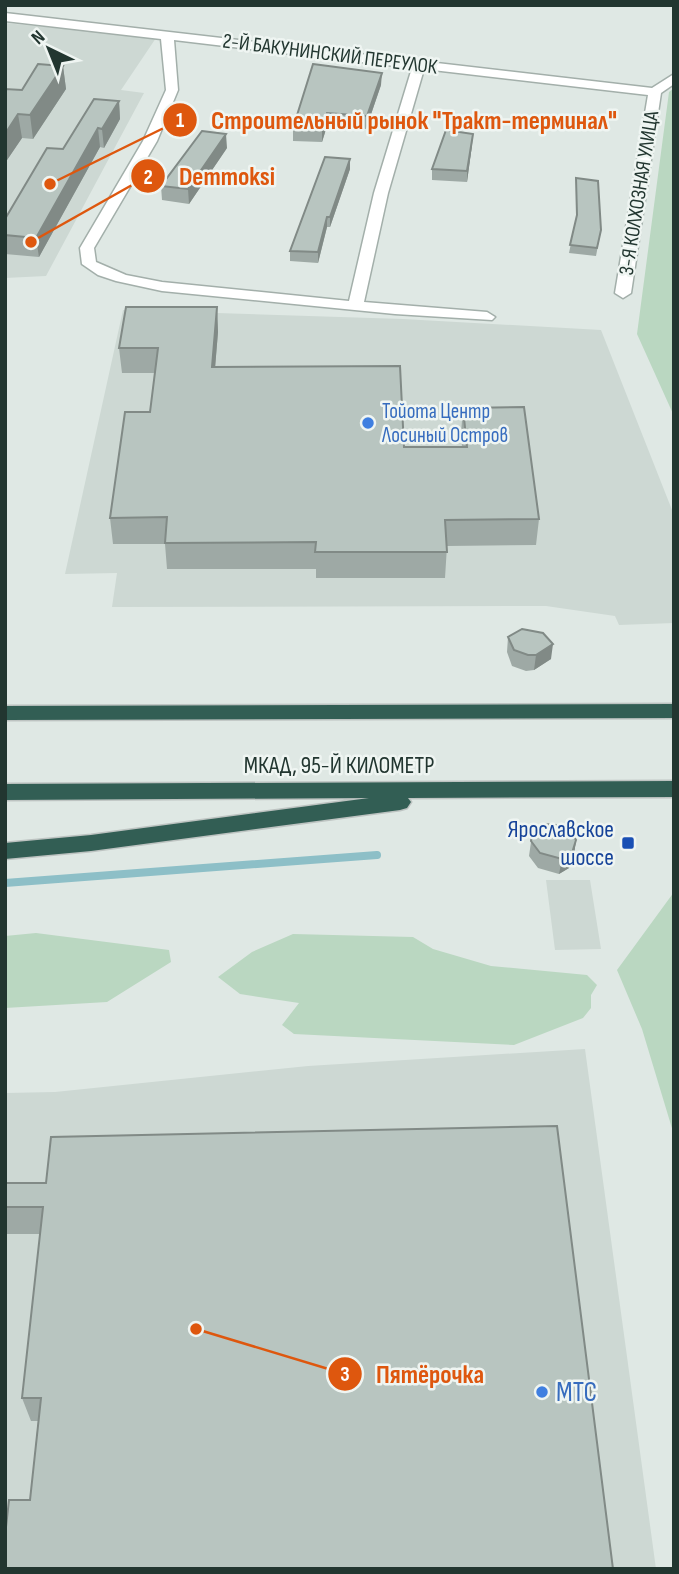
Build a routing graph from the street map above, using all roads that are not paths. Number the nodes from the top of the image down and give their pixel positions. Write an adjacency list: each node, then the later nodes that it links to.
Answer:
1 (52, 5): 3 (street)
2 (5, 17): 3 (street, 2-Й БАКУНИНСКИЙ ПЕРЕУЛОК)
3 (41, 19): 4 (street, 2-Й БАКУНИНСКИЙ ПЕРЕУЛОК)
4 (167, 34): 5 (street, 2-Й БАКУНИНСКИЙ ПЕРЕУЛОК); 9 (street)
5 (419, 64): 7 (street, 2-Й БАКУНИНСКИЙ ПЕРЕУЛОК); 9 (street)
6 (674, 78): 7 (street)
7 (655, 92): 8 (street, 3-Я КОЛХОЗНАЯ УЛИЦА)
8 (623, 293)
9 (355, 306): 10 (street)
10 (487, 317)
11 (674, 711): 12 (highway)
12 (5, 713)
13 (674, 789): 14 (highway, МКАД, 95-Й КИЛОМЕТР)
14 (489, 790): 15 (highway, МКАД, 95-Й КИЛОМЕТР); 16 (highway)
15 (5, 792)
16 (5, 851)

